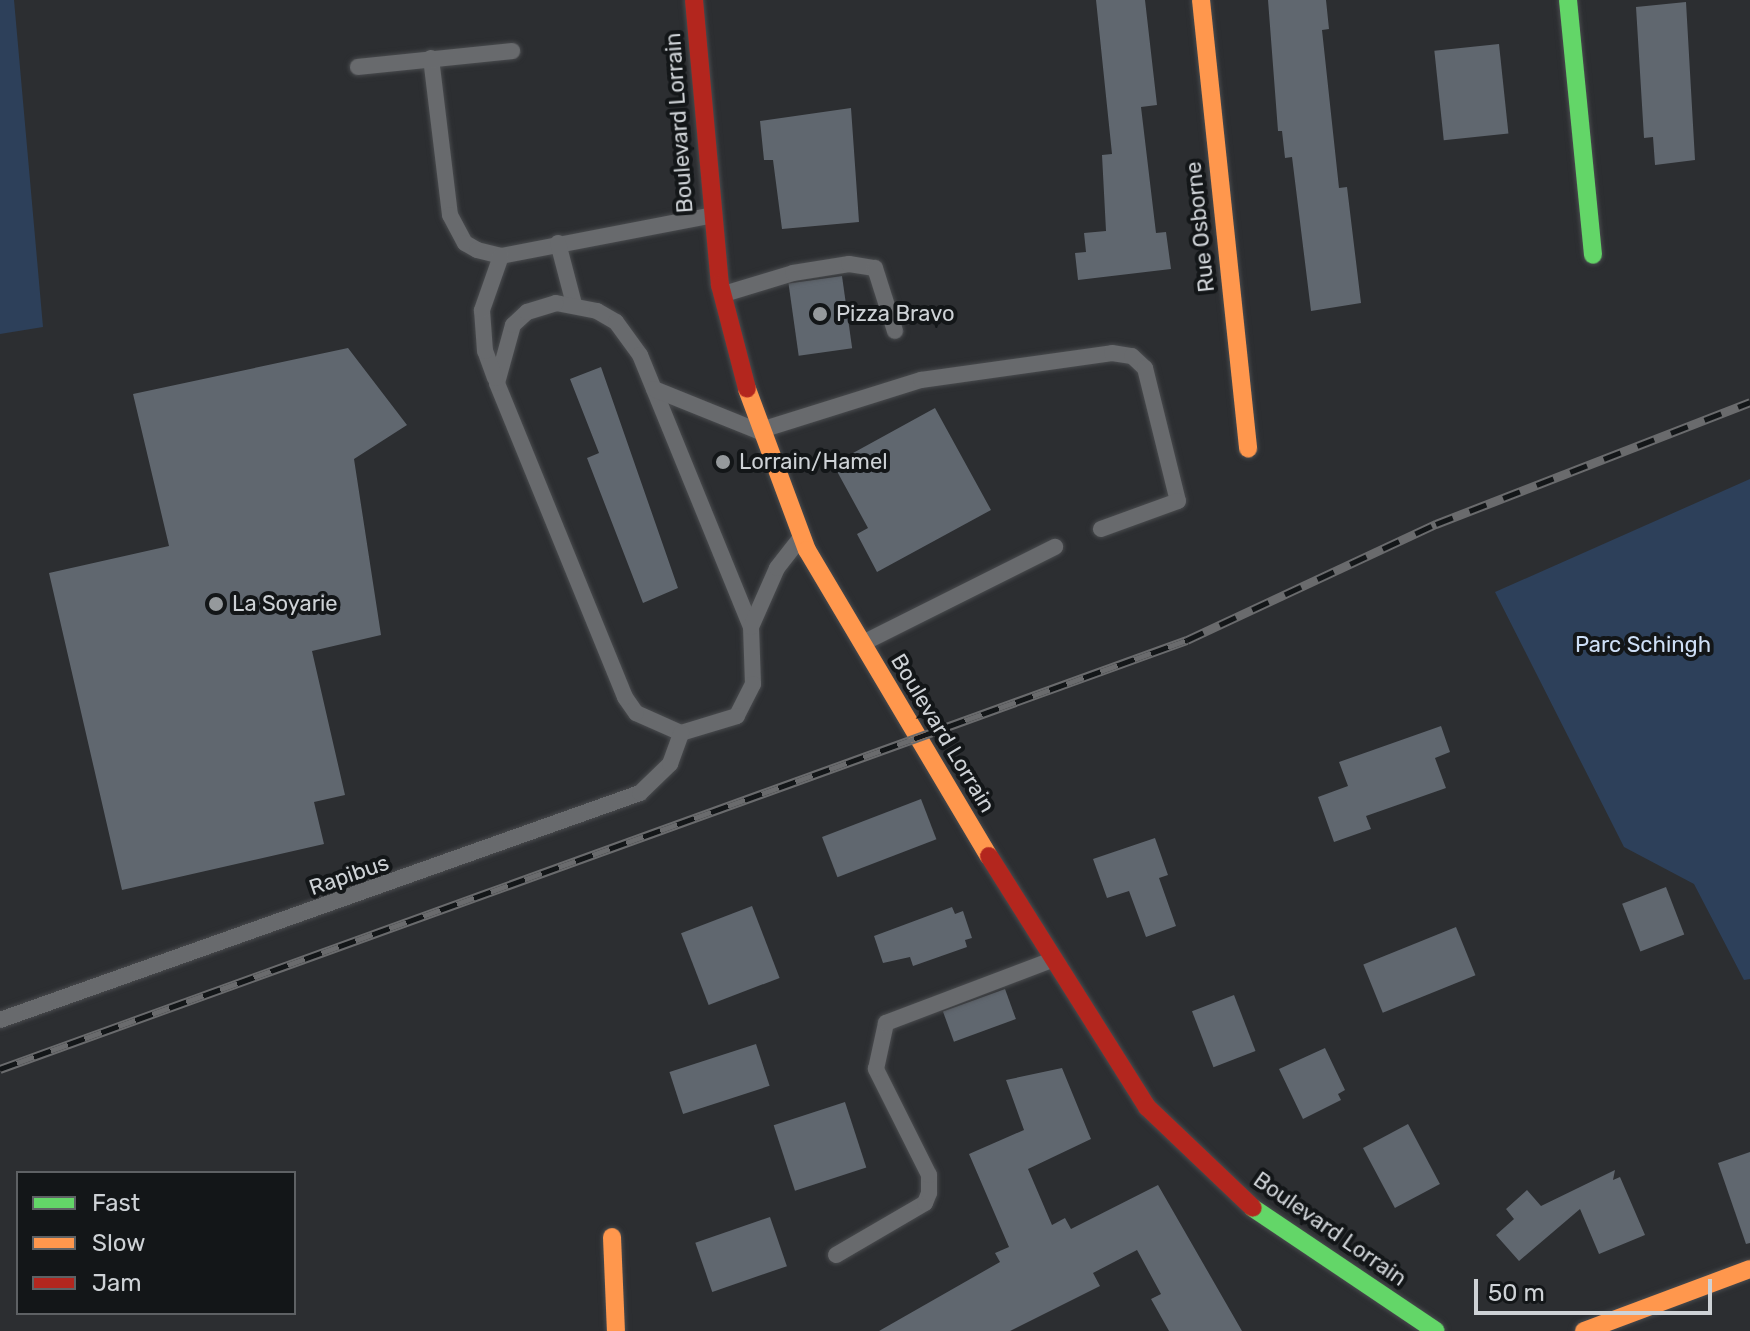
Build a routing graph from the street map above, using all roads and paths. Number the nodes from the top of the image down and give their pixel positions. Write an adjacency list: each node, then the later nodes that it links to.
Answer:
1 (694, 0): 7 (main road, Boulevard Lorrain)
2 (1201, 0): 17 (main road, Rue Osborne)
3 (1568, 0): 9 (main road)
4 (512, 51): 5 (lane)
5 (431, 58): 6 (lane); 10 (lane)
6 (358, 67)
7 (709, 216): 8 (lane); 11 (main road, Boulevard Lorrain)
8 (558, 243): 10 (lane); 12 (lane)
9 (1593, 255)
10 (501, 256): 14 (lane)
11 (722, 295): 13 (lane); 16 (main road, Boulevard Lorrain)
12 (574, 304): 14 (lane); 15 (lane)
13 (895, 331)
14 (497, 383): 23 (lane)
15 (654, 389): 16 (lane); 21 (lane)
16 (758, 431): 18 (lane); 19 (main road, Boulevard Lorrain)
17 (1248, 449)
18 (1101, 529)
19 (801, 536): 21 (lane); 22 (main road, Boulevard Lorrain)
20 (1055, 547): 22 (lane)
21 (751, 627): 23 (lane)
22 (862, 643): 24 (main road, Boulevard Lorrain)
23 (681, 733): 25 (lane, Rapibus)
24 (1050, 960): 27 (lane); 30 (main road, Boulevard Lorrain)
25 (0, 1020)
26 (612, 1237): 29 (main road)
27 (836, 1255)
28 (1750, 1269): 31 (main road)
29 (616, 1331)
30 (1436, 1331)
31 (1584, 1331)

